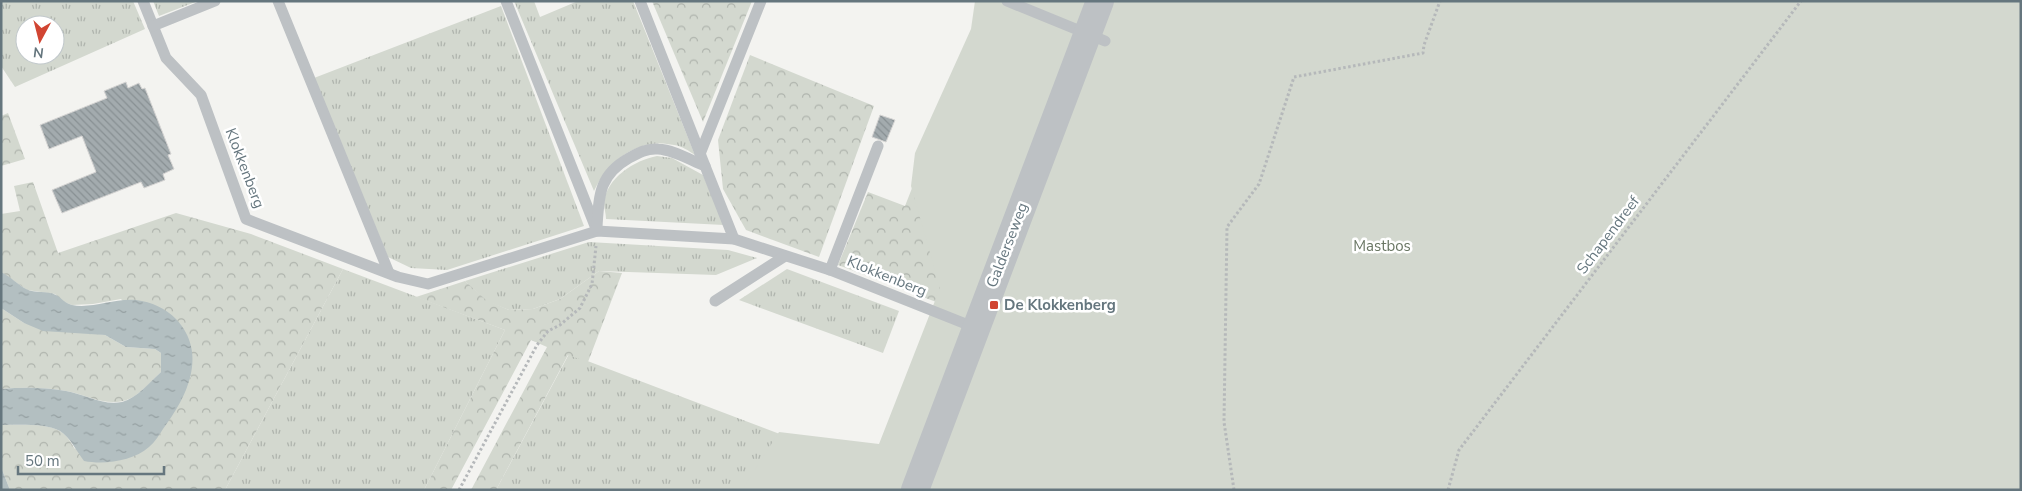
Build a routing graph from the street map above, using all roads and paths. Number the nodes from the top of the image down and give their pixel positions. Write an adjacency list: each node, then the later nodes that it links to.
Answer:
1 (143, 1): 11 (lane, Klokkenberg)
2 (215, 1): 11 (lane)
3 (278, 1): 20 (lane)
4 (506, 1): 16 (lane)
5 (640, 1): 14 (lane)
6 (761, 1): 14 (lane)
7 (1007, 1): 12 (lane)
8 (1100, 1): 12 (street, Galderseweg)
9 (1440, 1): 25 (path)
10 (1801, 1): 26 (path, Schapendreef)
11 (153, 26): 20 (lane, Klokkenberg)
12 (1096, 37): 22 (street, Galderseweg)
13 (878, 146): 19 (lane)
14 (700, 154): 15 (lane)
15 (704, 166): 16 (lane); 17 (lane)
16 (597, 231): 17 (lane, Klokkenberg); 20 (lane, Klokkenberg); 23 (path)
17 (734, 239): 18 (lane, Klokkenberg)
18 (786, 256): 19 (lane, Klokkenberg); 21 (lane)
19 (830, 270): 22 (lane, Klokkenberg)
20 (390, 273)
21 (715, 301)
22 (976, 328): 24 (street, Galderseweg)
23 (459, 490)
24 (915, 490)
25 (1234, 490)
26 (1448, 490)

